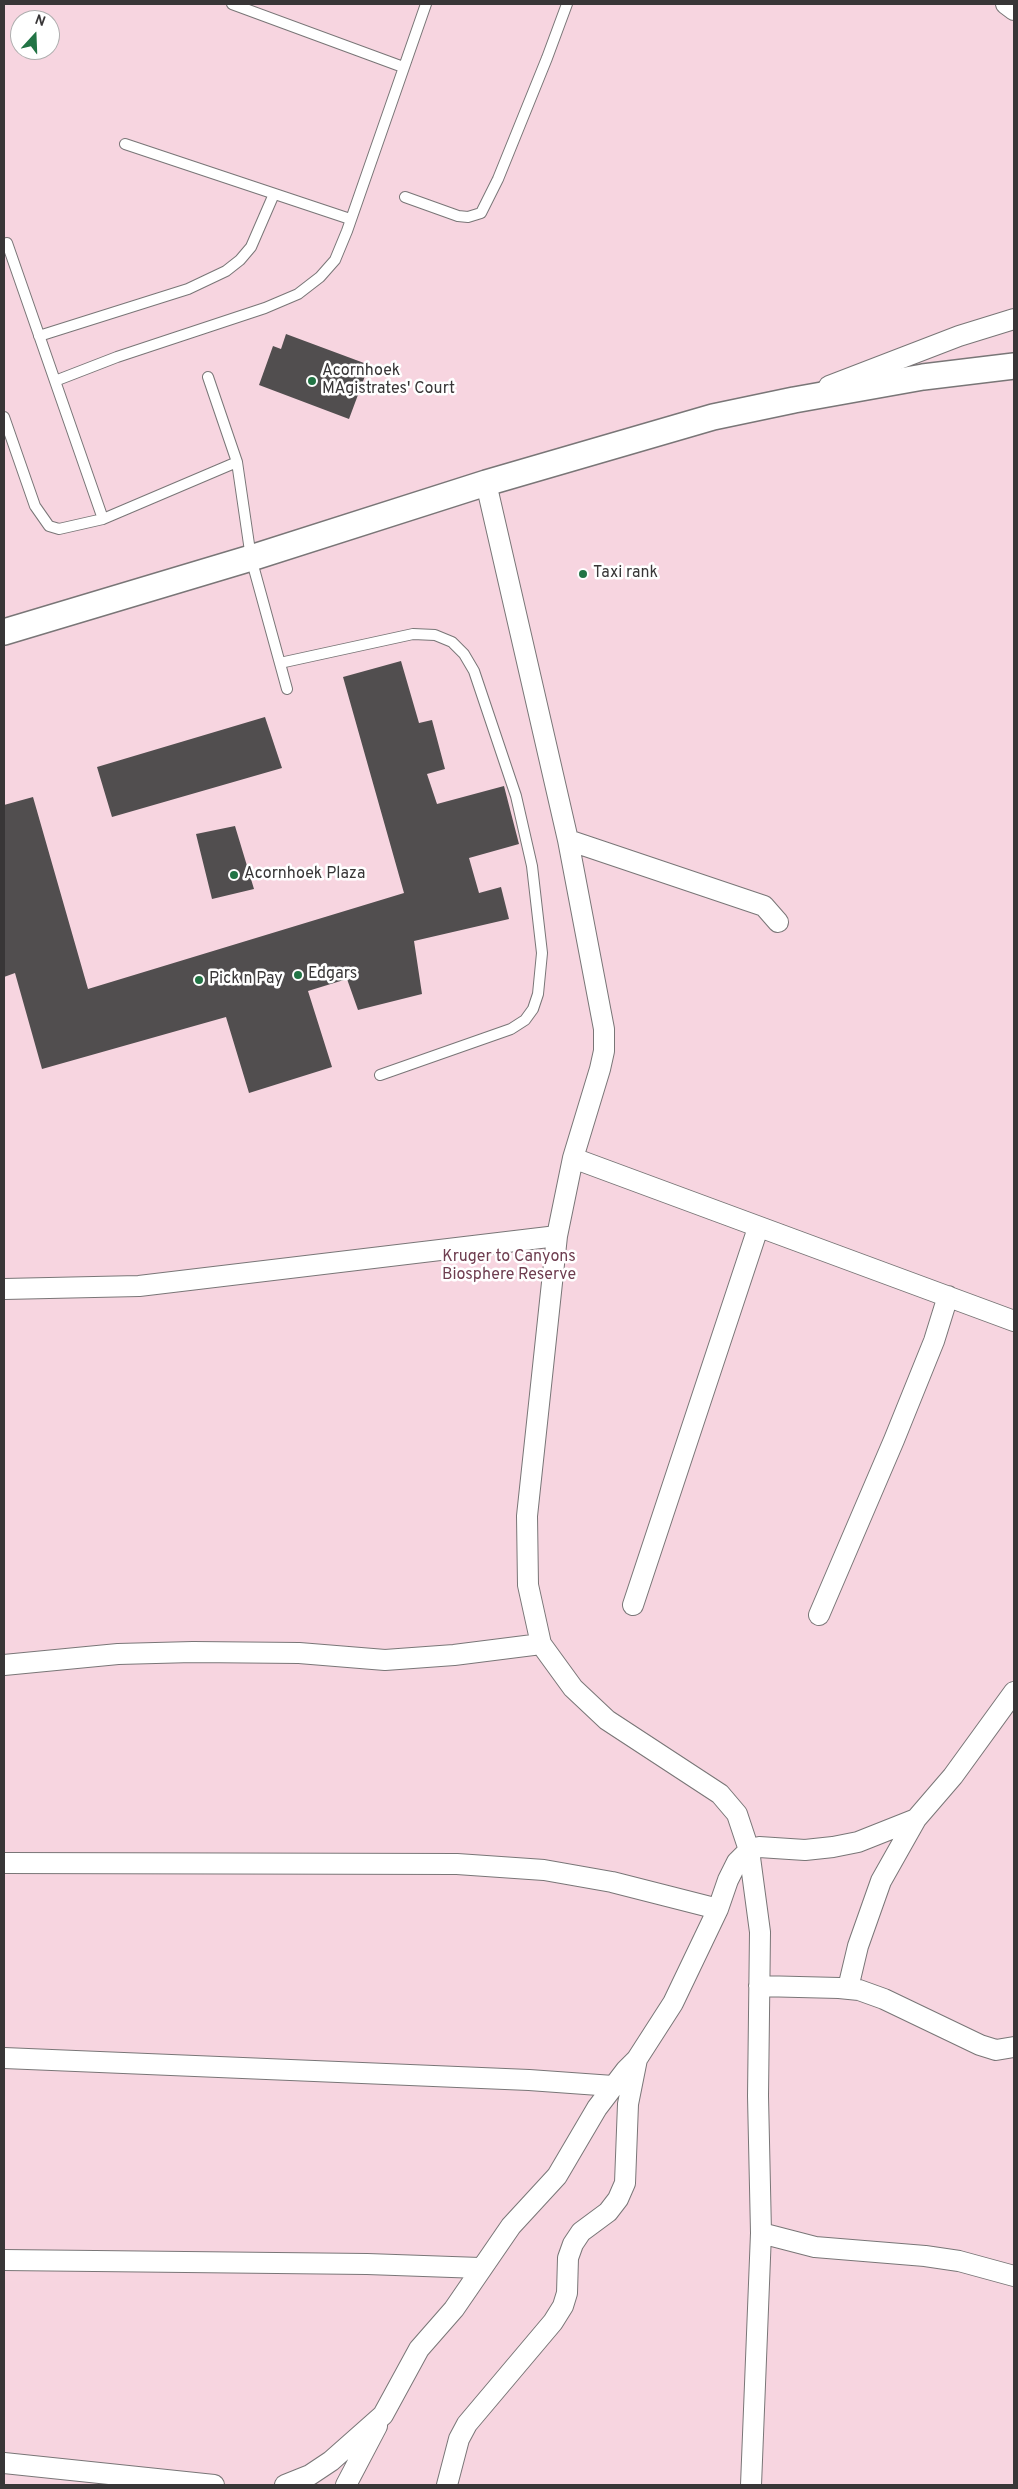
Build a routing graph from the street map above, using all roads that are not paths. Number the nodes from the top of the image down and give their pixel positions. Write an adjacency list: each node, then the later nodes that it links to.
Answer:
1 (232, 4): 6 (lane)
2 (426, 4): 6 (lane)
3 (567, 4): 9 (lane)
4 (1006, 4): 5 (street)
5 (1014, 10)
6 (403, 66): 10 (lane)
7 (125, 144): 8 (lane)
8 (274, 194): 10 (lane); 13 (lane)
9 (405, 197)
10 (350, 219): 16 (lane)
11 (7, 243): 13 (lane)
12 (1014, 319): 17 (street)
13 (40, 336): 16 (lane)
14 (1014, 366): 17 (street)
15 (208, 377): 19 (lane)
16 (55, 381): 21 (lane)
17 (794, 400): 20 (street)
18 (4, 418): 21 (lane)
19 (237, 462): 21 (lane); 22 (lane)
20 (486, 483): 22 (street); 26 (street)
21 (103, 519)
22 (251, 558): 23 (street); 24 (lane)
23 (4, 632)
24 (280, 664): 25 (lane); 28 (lane)
25 (286, 689)
26 (568, 840): 27 (street); 29 (street)
27 (778, 922)
28 (380, 1075)
29 (574, 1158): 30 (street); 31 (street)
30 (758, 1228): 33 (street); 35 (street)
31 (557, 1236): 32 (street); 37 (street)
32 (4, 1289)
33 (948, 1296): 34 (street); 36 (street)
34 (1014, 1321)
35 (633, 1605)
36 (819, 1615)
37 (541, 1644): 38 (street); 41 (street)
38 (4, 1665)
39 (1014, 1692): 40 (street)
40 (916, 1819): 41 (street); 45 (street)
41 (749, 1850): 43 (street); 44 (street)
42 (4, 1864): 43 (street)
43 (718, 1909): 48 (street)
44 (759, 1986): 45 (street); 50 (street)
45 (848, 1988): 46 (street)
46 (1014, 2047)
47 (4, 2058): 49 (street)
48 (637, 2059): 49 (street); 59 (street)
49 (613, 2086): 52 (street)
50 (761, 2233): 53 (street); 60 (street)
51 (4, 2260): 52 (street)
52 (480, 2268): 54 (street)
53 (1014, 2276)
54 (383, 2415): 57 (street); 58 (street)
55 (4, 2463): 56 (street)
56 (214, 2485)
57 (286, 2485)
58 (346, 2485)
59 (447, 2485)
60 (751, 2485)

